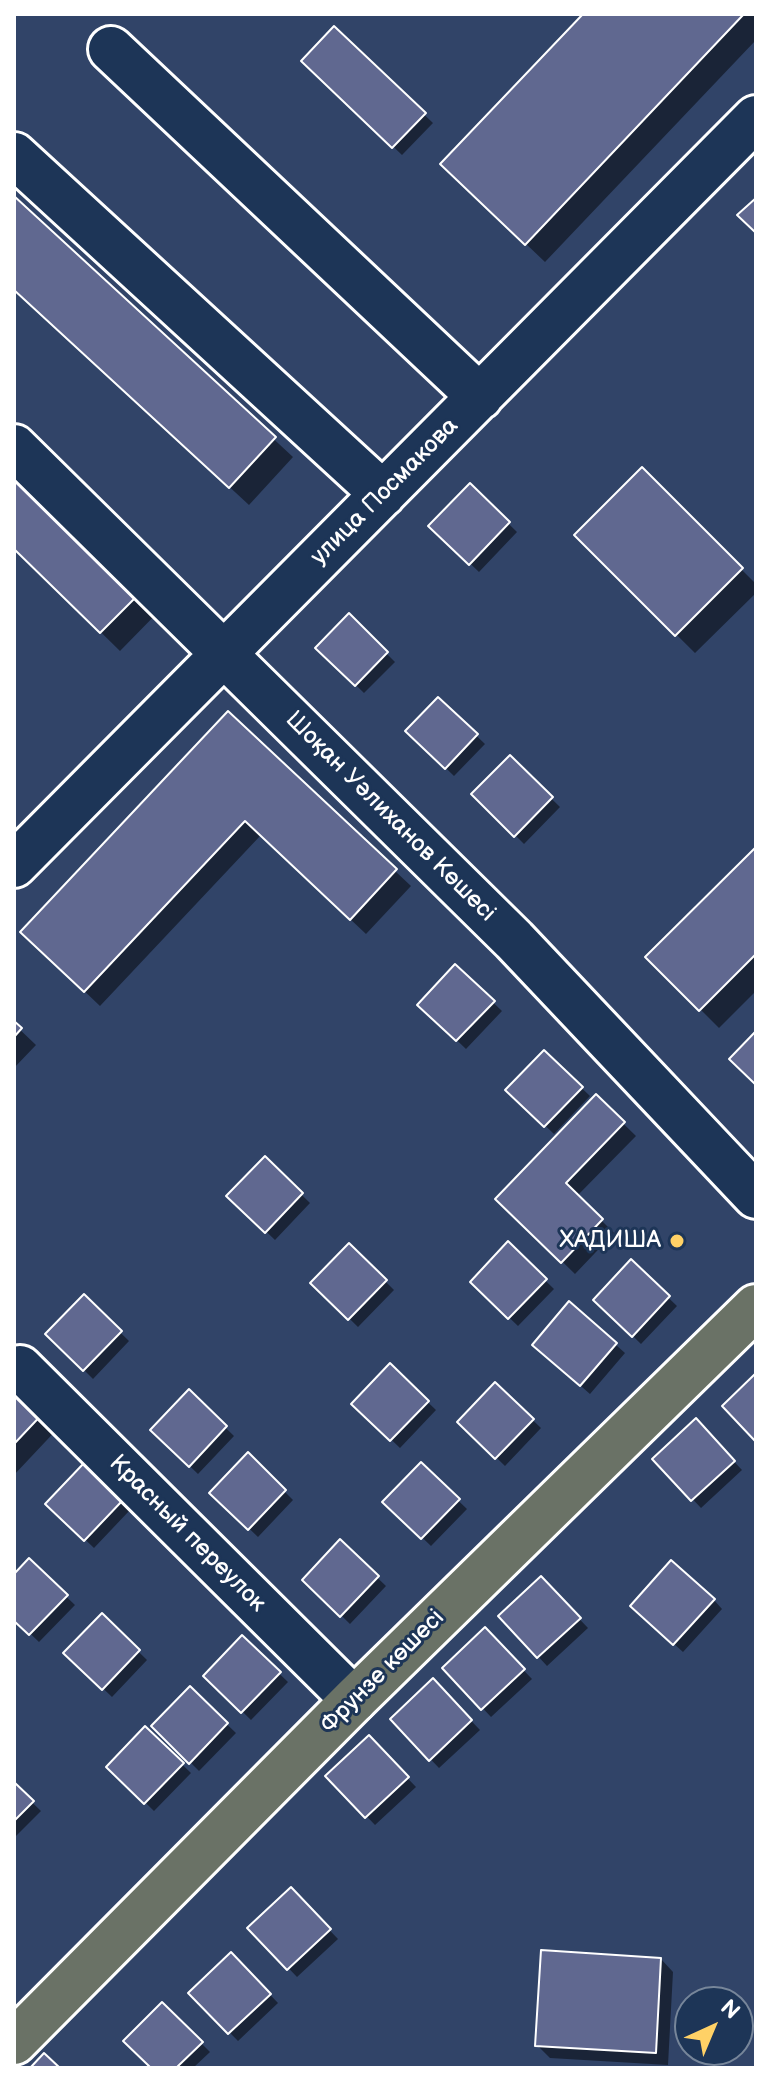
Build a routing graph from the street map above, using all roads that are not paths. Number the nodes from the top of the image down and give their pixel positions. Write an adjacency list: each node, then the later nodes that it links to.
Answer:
1 (111, 49): 4 (street)
2 (756, 118): 4 (street, улица Посмакова)
3 (14, 155): 6 (street)
4 (480, 397): 6 (street, улица Посмакова)
5 (14, 447): 7 (street, Шоқан Уәлиханов Көшесі)
6 (383, 494): 7 (street, улица Посмакова)
7 (225, 654): 8 (street, улица Посмакова); 9 (street, Шоқан Уәлиханов Көшесі)
8 (14, 865)
9 (756, 1196)
10 (756, 1307): 12 (main road, Фрунзе көшесі)
11 (20, 1368): 12 (street, Красный переулок)
12 (354, 1700): 13 (main road, Фрунзе көшесі)
13 (14, 2042)

